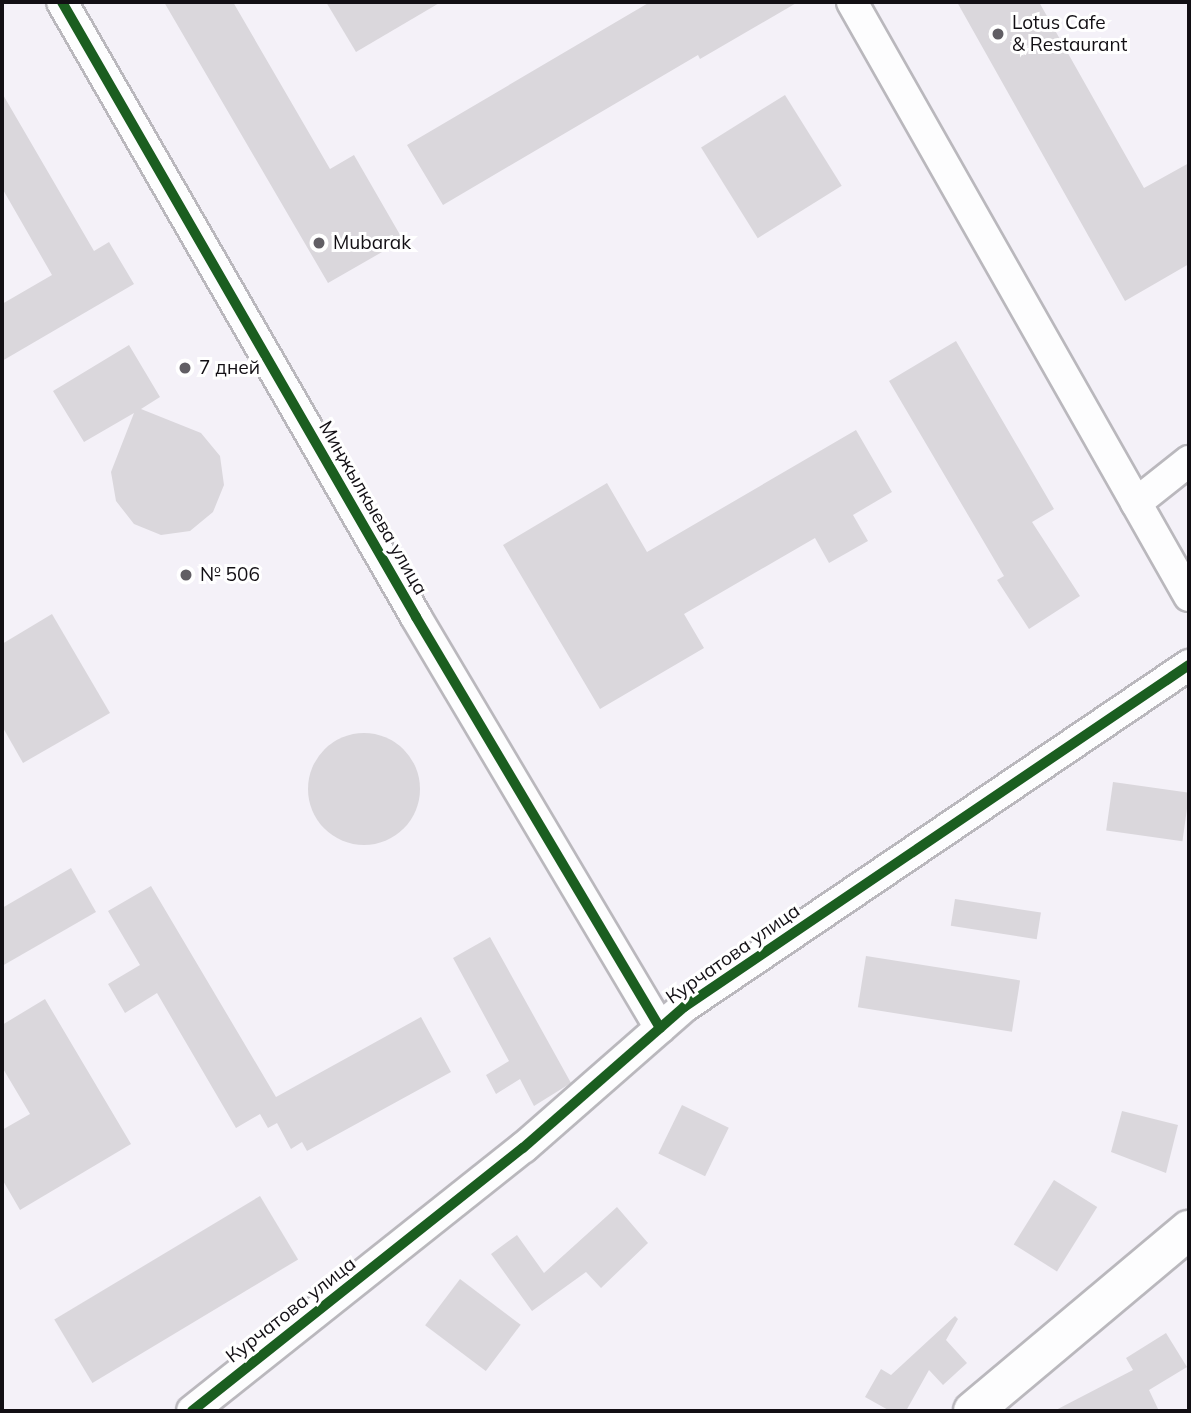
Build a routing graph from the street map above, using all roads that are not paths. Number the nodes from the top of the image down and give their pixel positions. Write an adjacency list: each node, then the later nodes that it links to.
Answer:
1 (62, 2): 7 (street, Миңжылкыева улица)
2 (852, 2): 4 (street)
3 (1189, 461): 4 (street)
4 (1136, 503): 5 (street)
5 (1189, 596)
6 (1189, 665): 7 (street, Курчатова улица)
7 (660, 1028): 9 (street, Курчатова улица)
8 (1189, 1230): 10 (main road)
9 (192, 1411)
10 (973, 1411)

